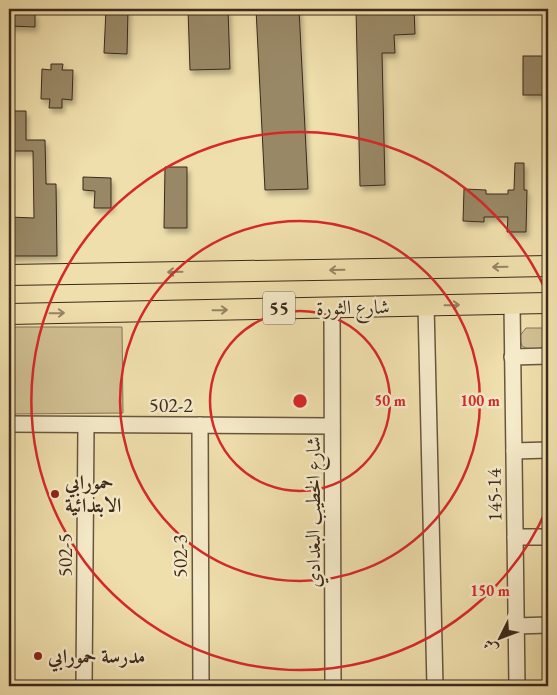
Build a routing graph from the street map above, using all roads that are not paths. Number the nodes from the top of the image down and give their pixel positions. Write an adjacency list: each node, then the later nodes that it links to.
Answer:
1 (548, 266): 2 (main road, شارع الثورة / 55, one-way to 2)
2 (9, 275)
3 (548, 303): 4 (main road, شارع الثورة / 55)
4 (512, 304): 5 (main road, شارع الثورة / 55, one-way to 4); 9 (street, 145-14)
5 (426, 305): 6 (main road, شارع الثورة / 55); 23 (street)
6 (332, 307): 7 (main road, شارع الثورة / 55, one-way to 6); 13 (street, شارع الخطيب البغدادي)
7 (9, 314)
8 (548, 356): 9 (street)
9 (512, 357): 14 (street, 145-14)
10 (9, 424): 11 (street, 502-2)
11 (86, 425): 12 (street, 502-2); 20 (street, 502-5)
12 (200, 425): 13 (street, 502-2); 21 (street, 502-3)
13 (332, 426): 22 (street, شارع الخطيب البغدادي)
14 (514, 450): 15 (street); 16 (street, 145-14)
15 (548, 450)
16 (515, 537): 17 (street); 19 (street, 145-14)
17 (548, 537)
18 (548, 625): 19 (street)
19 (516, 626): 24 (street, 145-14)
20 (84, 686)
21 (201, 686)
22 (333, 686)
23 (436, 686)
24 (517, 686)

